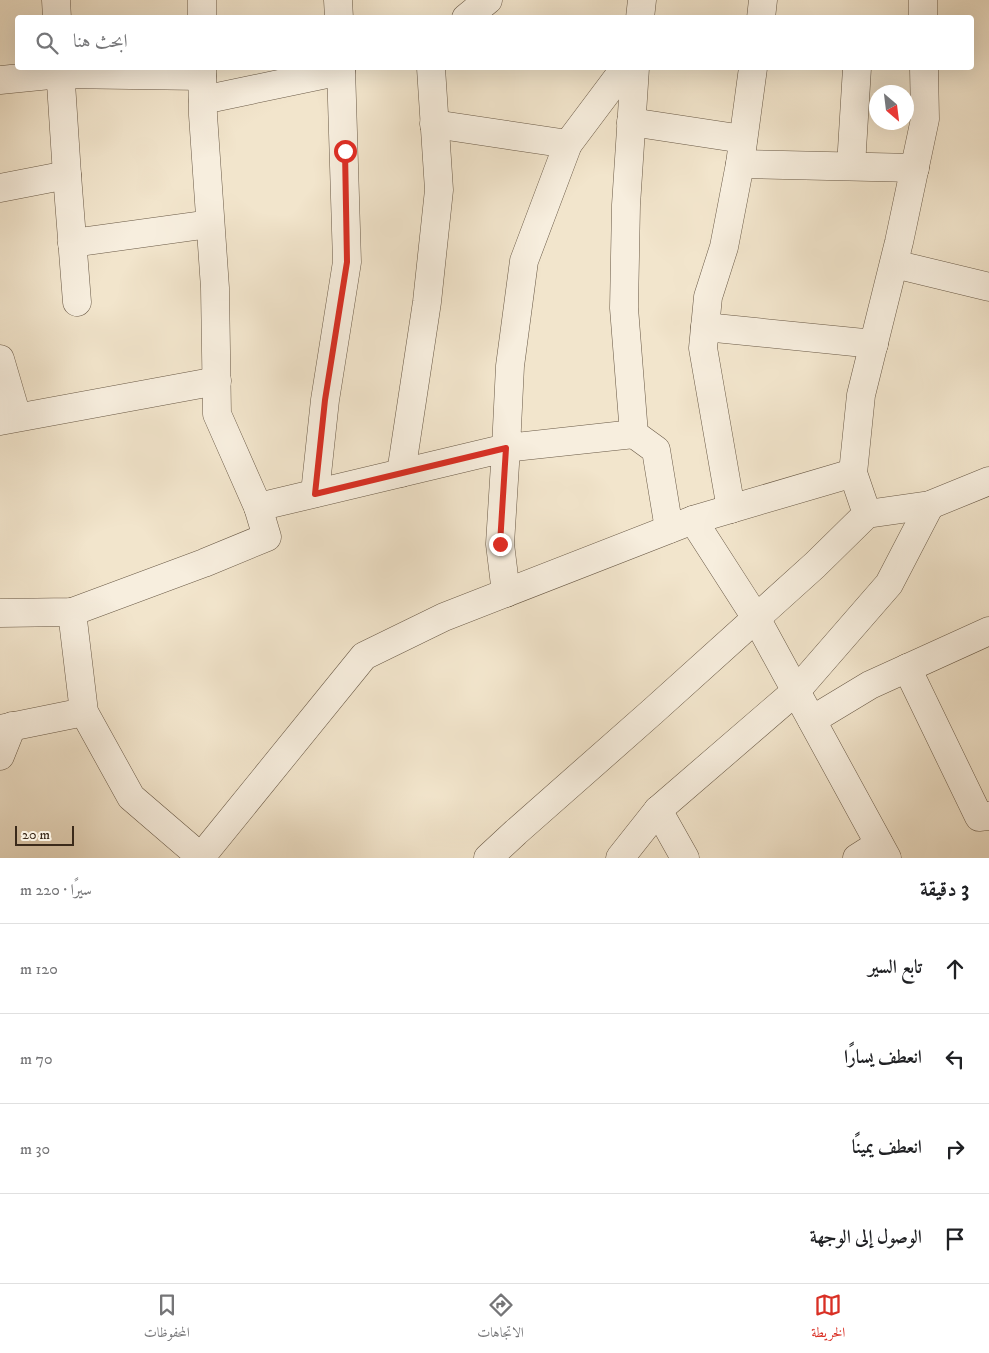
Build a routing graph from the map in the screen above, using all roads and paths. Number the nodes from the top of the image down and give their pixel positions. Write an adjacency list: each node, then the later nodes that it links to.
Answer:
1 (56, 0): 8 (street)
2 (202, 0): 9 (street)
3 (338, 0): 10 (street)
4 (488, 0): 11 (street)
5 (642, 0): 12 (street)
6 (763, 0): 13 (street)
7 (923, 0): 14 (street)
8 (57, 15)
9 (202, 15)
10 (339, 15)
11 (470, 15)
12 (640, 15)
13 (760, 15)
14 (923, 15)
15 (329, 70): 25 (street)
16 (341, 70): 49 (street)
17 (431, 70): 27 (street)
18 (623, 70): 28 (street)
19 (635, 70): 26 (street)
20 (753, 70): 29 (street)
21 (857, 70): 30 (street)
22 (924, 70): 31 (street)
23 (60, 71): 24 (street); 25 (street); 32 (street)
24 (0, 80)
25 (202, 81): 34 (street)
26 (631, 122): 29 (street); 44 (street)
27 (434, 124): 28 (street); 46 (street)
28 (568, 144): 45 (street)
29 (741, 151): 30 (street); 39 (street)
30 (851, 166): 31 (street)
31 (915, 168): 36 (street)
32 (67, 175): 33 (street); 35 (street)
33 (0, 188)
34 (210, 224): 35 (street); 42 (street)
35 (72, 243): 38 (street)
36 (894, 264): 37 (street); 40 (street)
37 (989, 287)
38 (77, 302)
39 (705, 327): 40 (street); 52 (street)
40 (874, 344): 47 (street)
41 (0, 359): 43 (street)
42 (216, 381): 43 (street); 51 (street)
43 (9, 419)
44 (634, 434): 45 (street); 54 (street)
45 (506, 448): 46 (street); 55 (street)
46 (401, 473): 49 (street)
47 (853, 473): 52 (street); 53 (street)
48 (989, 481): 50 (street)
49 (315, 494): 51 (street)
50 (930, 505): 53 (street); 61 (street)
51 (258, 507): 57 (street)
52 (731, 508): 54 (street)
53 (867, 514): 58 (street)
54 (681, 525): 55 (street); 58 (street)
55 (506, 593): 69 (street)
56 (2, 607): 57 (street)
57 (72, 612): 62 (street)
58 (756, 618): 61 (street); 70 (street)
59 (989, 631): 60 (street)
60 (907, 668): 63 (street); 67 (street)
61 (796, 690): 63 (street); 66 (street)
62 (84, 712): 64 (street); 69 (street)
63 (812, 720): 68 (street)
64 (6, 727): 65 (street)
65 (0, 756)
66 (658, 810): 71 (street); 72 (street)
67 (989, 816)
68 (874, 853)
69 (201, 857)
70 (488, 858)
71 (620, 858)
72 (686, 858)

